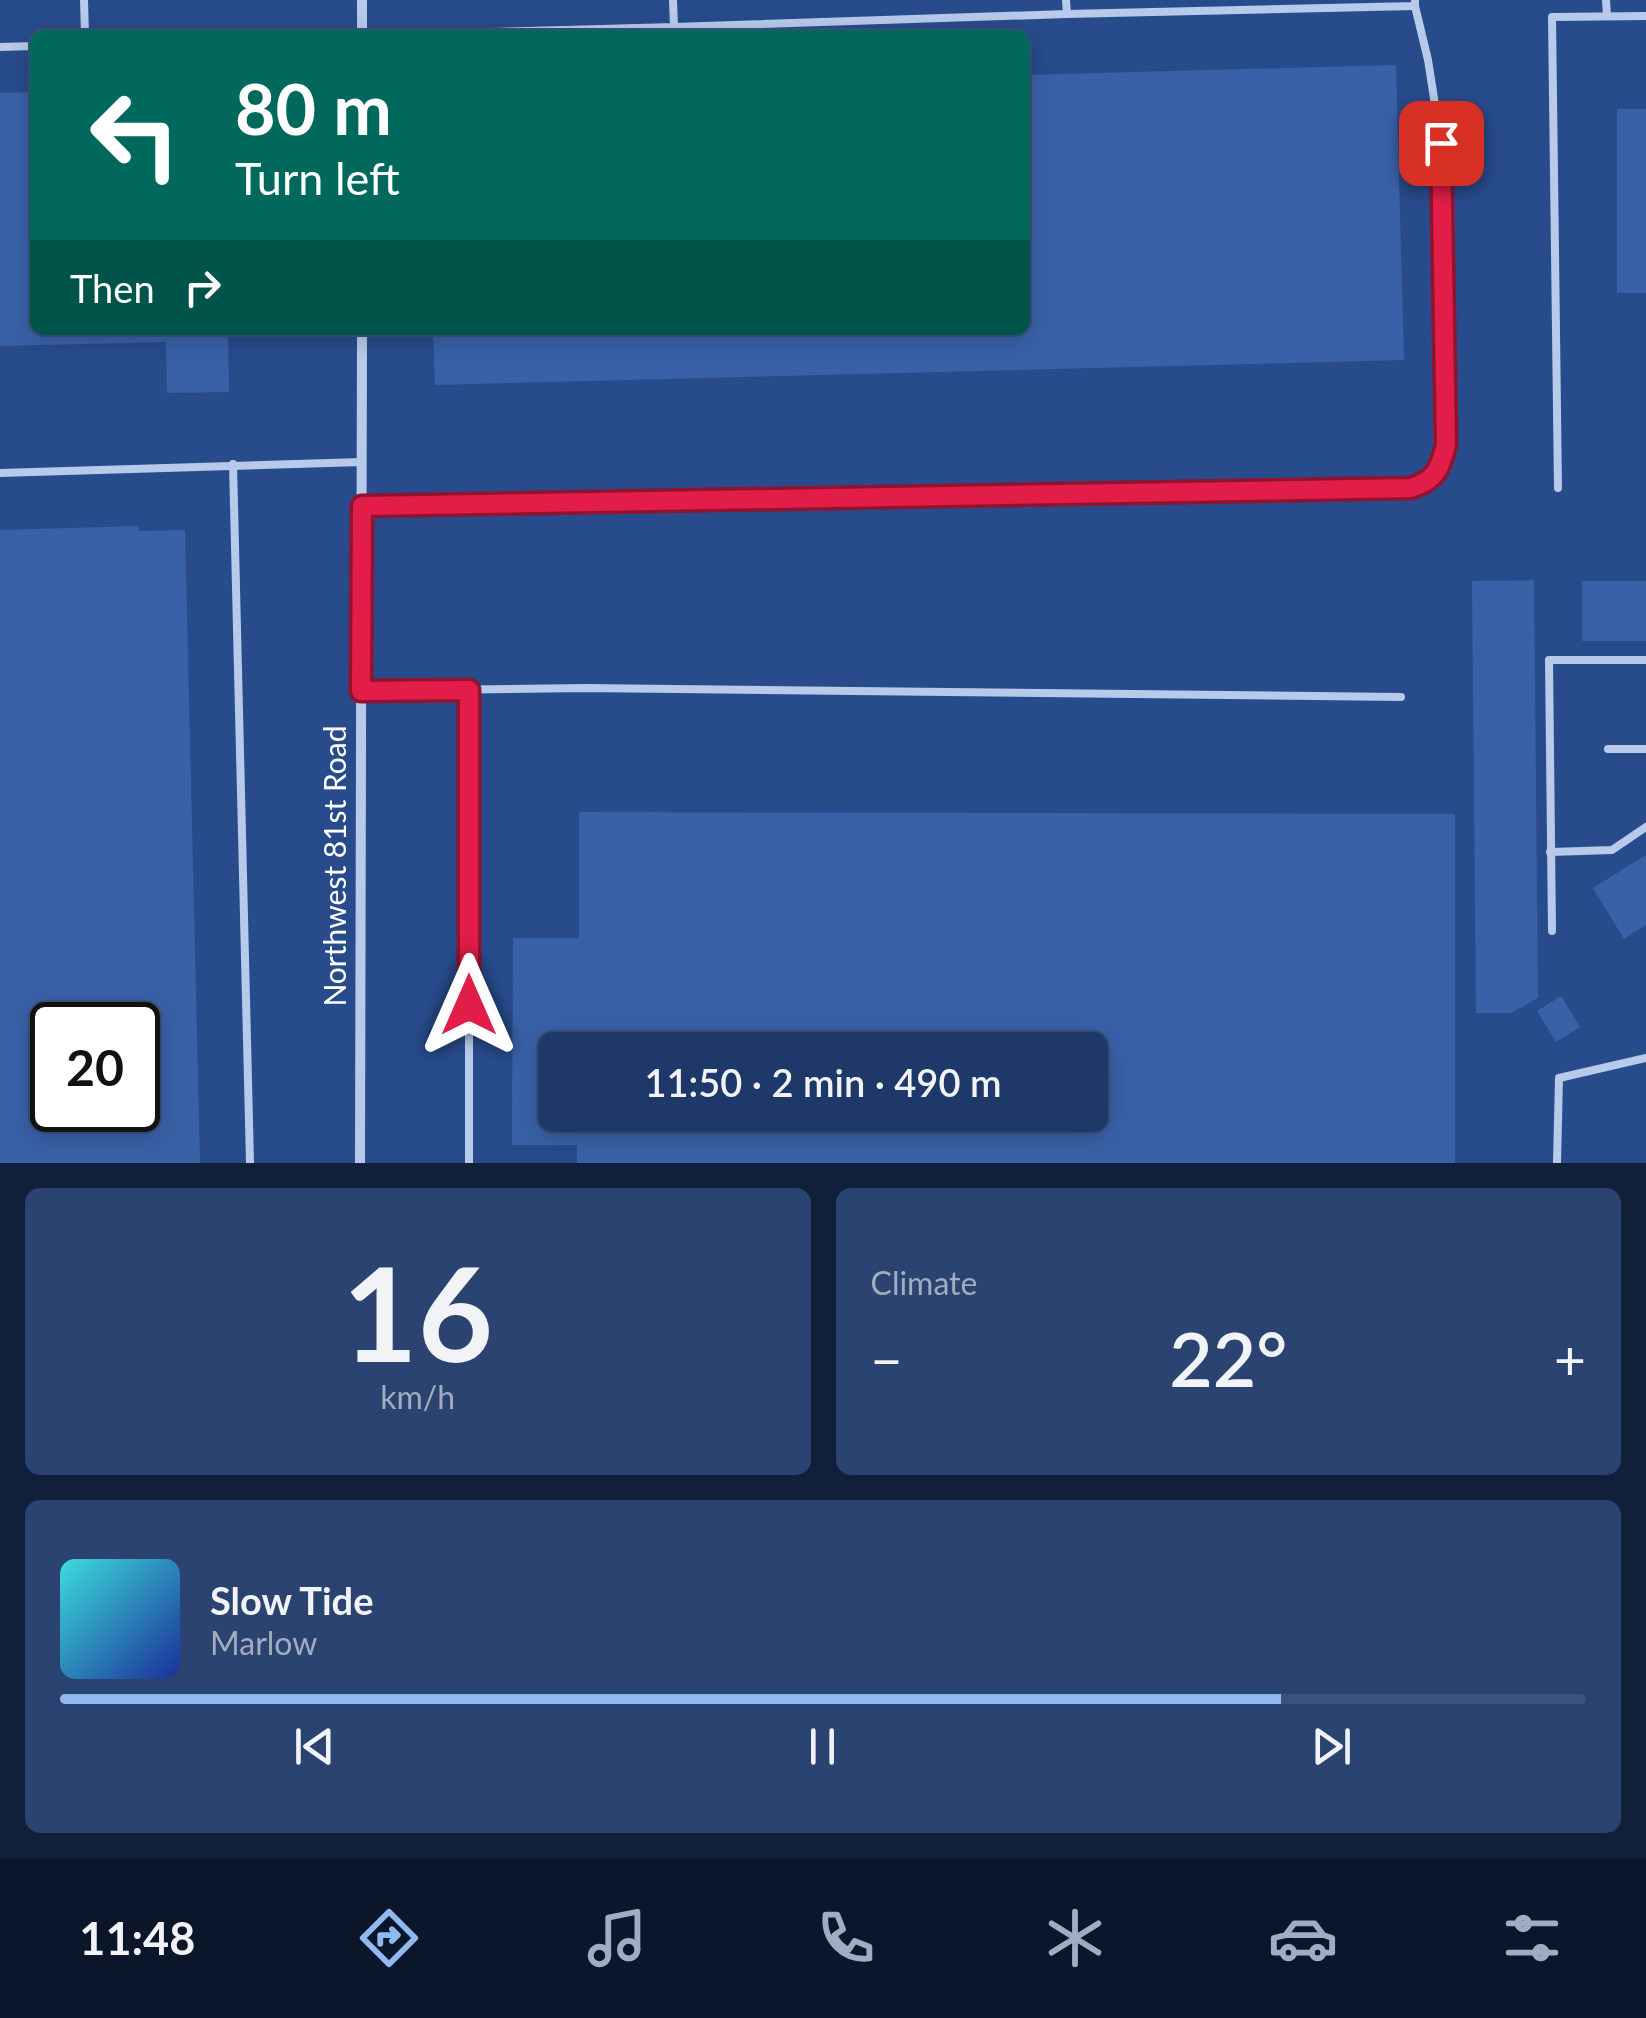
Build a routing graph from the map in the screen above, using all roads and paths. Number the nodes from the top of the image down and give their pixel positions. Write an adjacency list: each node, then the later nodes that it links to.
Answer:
1 (84, 0): 11 (lane)
2 (362, 0): 12 (street)
3 (673, 0): 10 (lane)
4 (1066, 0): 7 (lane)
5 (1606, 0): 8 (lane)
6 (1415, 3): 7 (lane); 21 (lane)
7 (1066, 14): 10 (lane)
8 (1606, 16): 9 (lane); 20 (lane)
9 (1646, 16)
10 (674, 27): 13 (lane)
11 (85, 30)
12 (362, 30)
13 (564, 30)
14 (0, 46): 15 (lane)
15 (30, 46)
16 (362, 335): 17 (street, Northwest 81st Road)
17 (362, 462): 18 (lane); 21 (street, Northwest 81st Road)
18 (233, 464): 19 (lane); 32 (lane)
19 (0, 473)
20 (1558, 488)
21 (362, 506): 24 (street, Northwest 81st Road)
22 (1646, 660): 29 (lane)
23 (469, 690): 24 (lane); 25 (lane); 34 (lane)
24 (361, 691): 33 (street, Northwest 81st Road)
25 (1401, 697)
26 (1646, 749): 27 (lane)
27 (1608, 750)
28 (1646, 827): 29 (lane)
29 (1550, 852): 30 (lane)
30 (1552, 931)
31 (1646, 1058): 35 (lane)
32 (250, 1163)
33 (360, 1163)
34 (469, 1163)
35 (1557, 1163)

